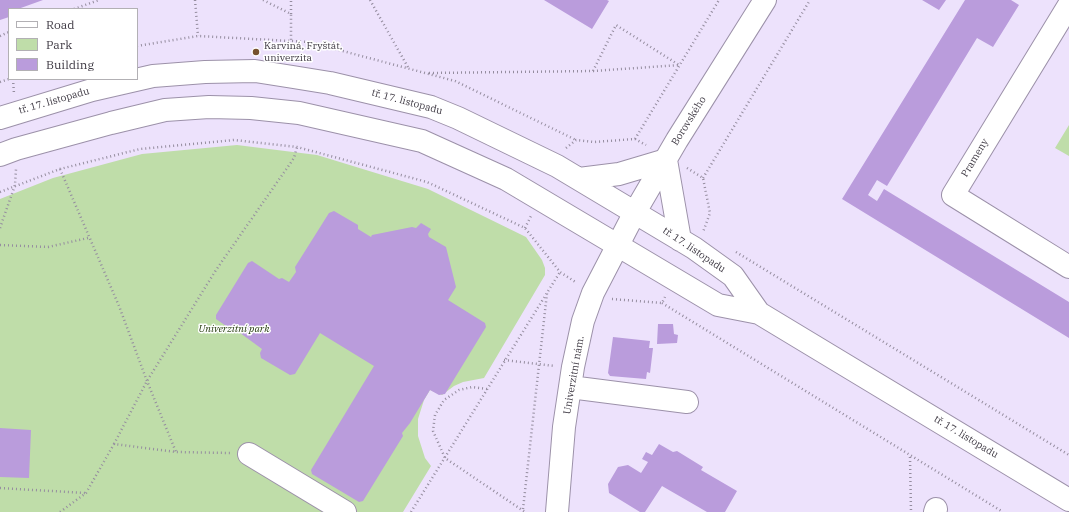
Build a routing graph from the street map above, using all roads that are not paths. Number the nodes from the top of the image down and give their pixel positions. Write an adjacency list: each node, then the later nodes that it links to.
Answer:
1 (765, 0): 7 (main road, Borovského)
2 (1069, 5): 12 (main road, Prameny)
3 (138, 79): 8 (main road, tř. 17. listopadu)
4 (136, 80): 5 (main road, tř. 17. listopadu)
5 (0, 118)
6 (0, 155): 11 (main road, tř. 17. listopadu)
7 (666, 160): 8 (main road); 9 (main road, Borovského); 10 (main road)
8 (579, 179): 9 (main road, tř. 17. listopadu)
9 (635, 212): 10 (main road, tř. 17. listopadu); 11 (main road, Borovského)
10 (680, 240): 13 (main road, tř. 17. listopadu)
11 (618, 246): 13 (main road, tř. 17. listopadu); 14 (main road, Univerzitní nám.)
12 (1069, 267)
13 (759, 313): 17 (main road, tř. 17. listopadu)
14 (572, 377): 15 (main road); 19 (main road, Univerzitní nám.)
15 (687, 402)
16 (249, 454): 18 (main road)
17 (1069, 500)
18 (345, 512)
19 (557, 512)

